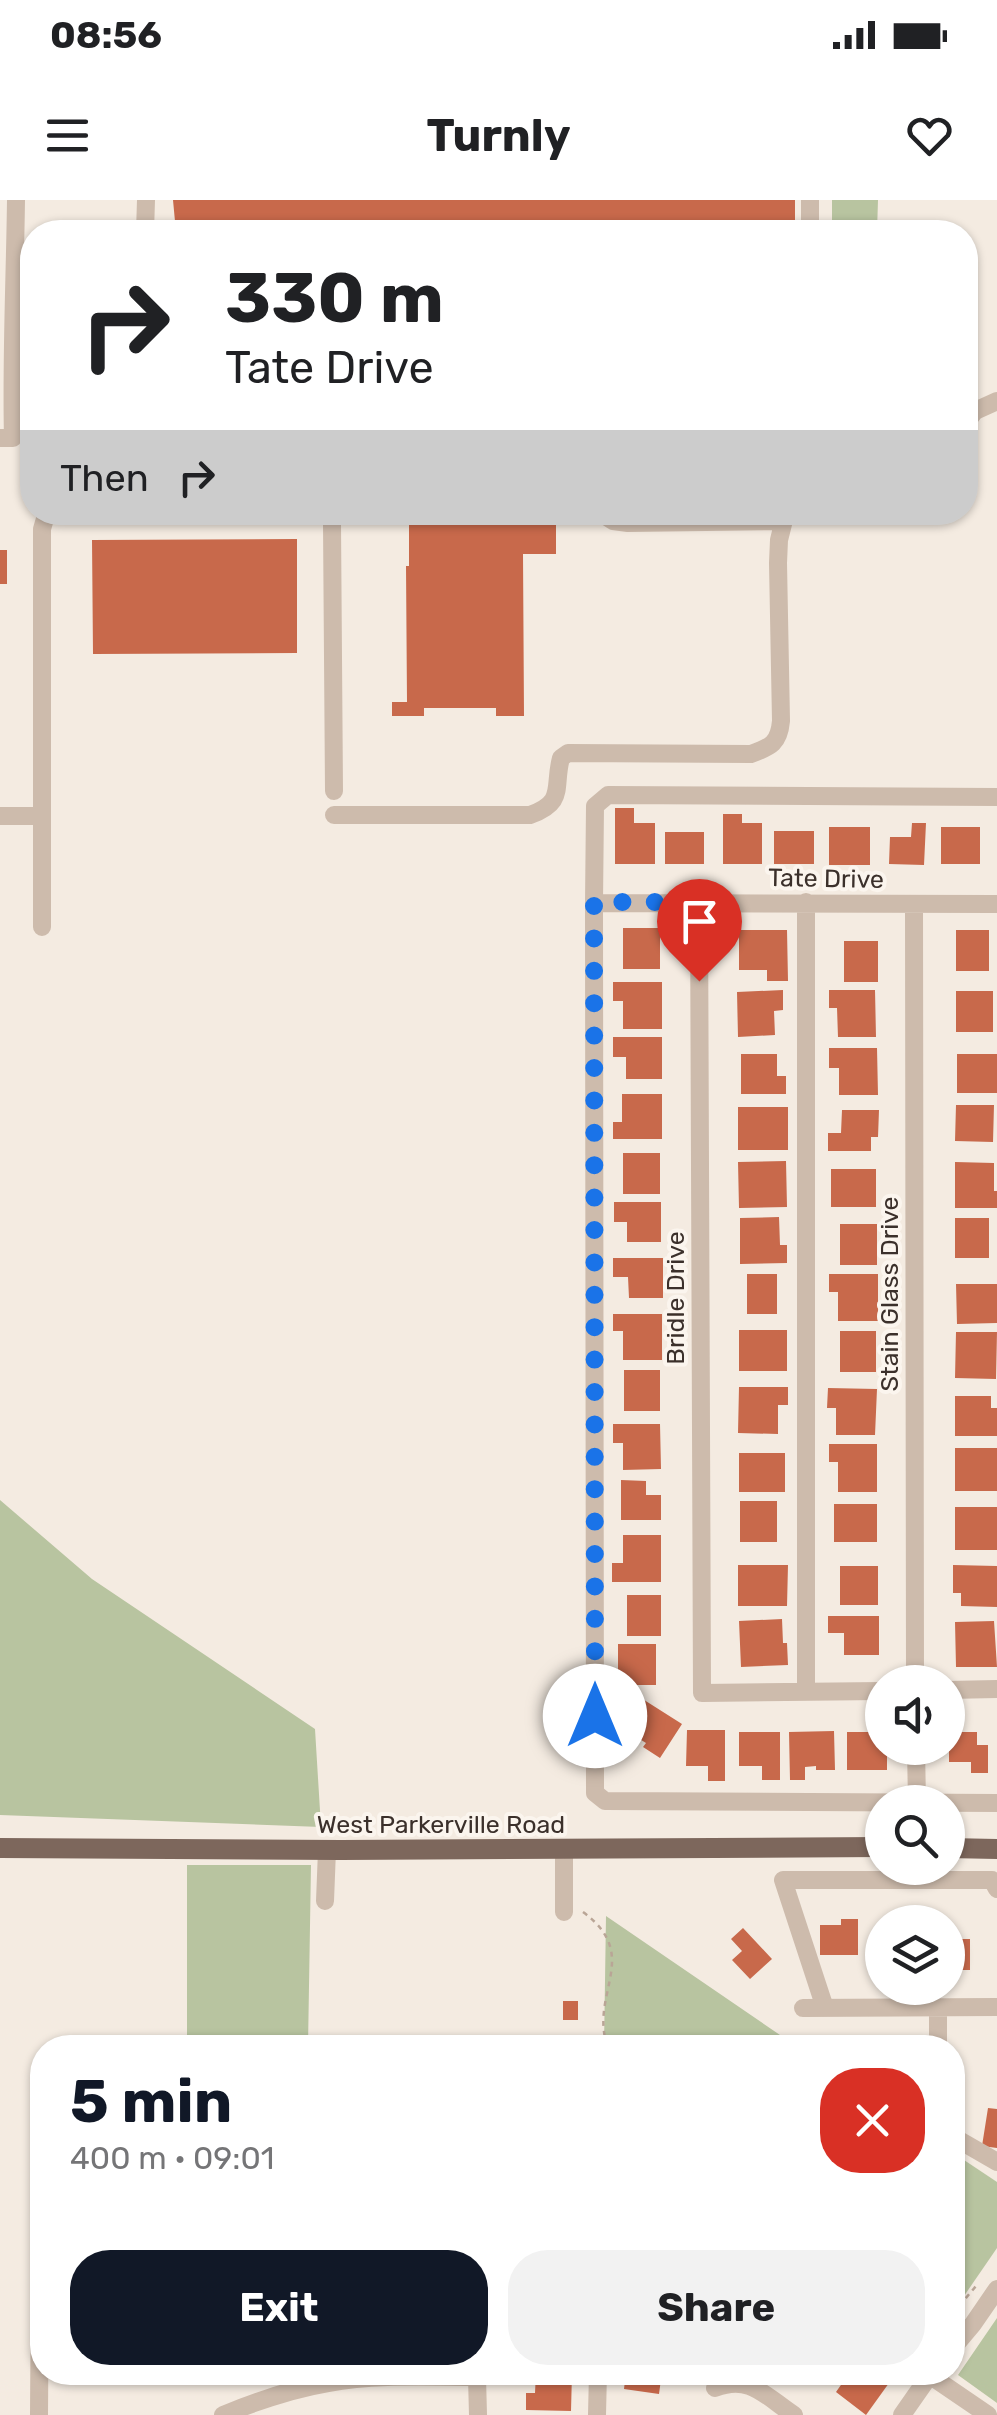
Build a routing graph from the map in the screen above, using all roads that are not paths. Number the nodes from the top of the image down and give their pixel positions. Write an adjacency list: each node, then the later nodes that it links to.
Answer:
1 (16, 200): 2 (street)
2 (20, 240)
3 (20, 307): 4 (street)
4 (0, 438)
5 (43, 525): 12 (street)
6 (332, 525): 8 (street)
7 (783, 525): 10 (street)
8 (334, 791)
9 (997, 796): 13 (street)
10 (334, 815)
11 (0, 816): 12 (street)
12 (42, 816): 18 (street)
13 (594, 902): 14 (street, Tate Drive); 24 (street)
14 (699, 902): 15 (street, Tate Drive); 23 (street, Bridle Drive)
15 (806, 902): 16 (street, Tate Drive); 23 (street)
16 (914, 904): 17 (street, Tate Drive); 19 (street, Stain Glass Drive)
17 (997, 904)
18 (42, 927)
19 (915, 1665)
20 (997, 1689): 21 (street)
21 (965, 1690)
22 (865, 1691): 23 (street)
23 (806, 1692)
24 (865, 1802)
25 (965, 1803): 26 (street)
26 (997, 1803)
27 (865, 1847): 30 (main road, West Parkerville Road)
28 (0, 1848): 32 (main road, West Parkerville Road)
29 (965, 1848): 31 (main road)
30 (564, 1849): 32 (main road, West Parkerville Road); 35 (street)
31 (997, 1849)
32 (327, 1850): 34 (street)
33 (997, 1890): 38 (street)
34 (325, 1900)
35 (564, 1908)
36 (997, 2007): 39 (street)
37 (803, 2008): 38 (street)
38 (825, 2008): 39 (street)
39 (938, 2008): 40 (street)
40 (938, 2035)
41 (965, 2144): 42 (street)
42 (997, 2162)
43 (997, 2289): 44 (street)
44 (965, 2332)
45 (39, 2385): 54 (street)
46 (318, 2385): 55 (street)
47 (478, 2385): 56 (street)
48 (598, 2385): 57 (street)
49 (722, 2385): 53 (street)
50 (750, 2385): 58 (street)
51 (922, 2385): 59 (street)
52 (945, 2385): 60 (street)
53 (715, 2388)
54 (39, 2415)
55 (223, 2415)
56 (478, 2415)
57 (597, 2415)
58 (794, 2415)
59 (902, 2415)
60 (988, 2415)

